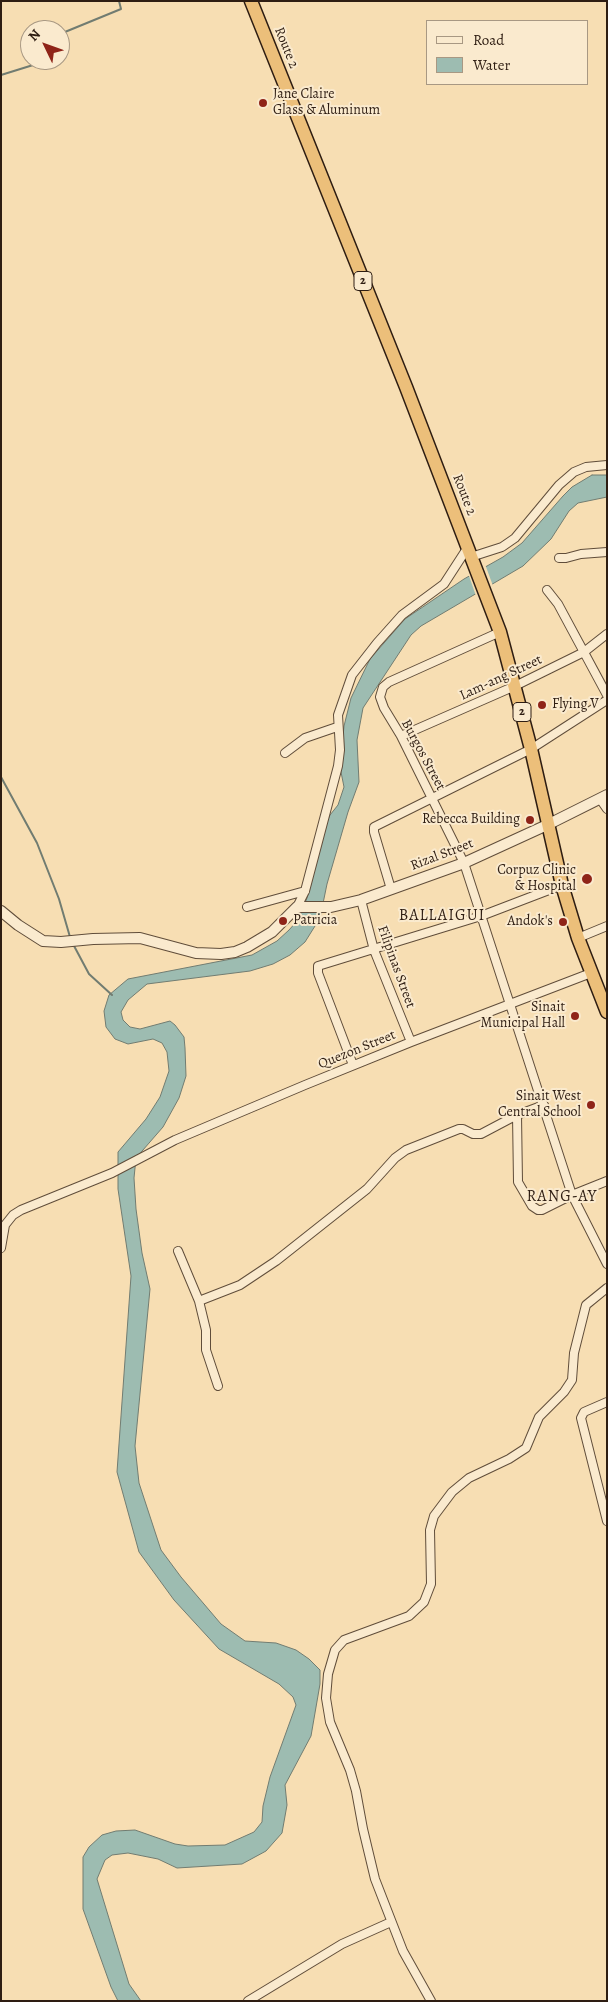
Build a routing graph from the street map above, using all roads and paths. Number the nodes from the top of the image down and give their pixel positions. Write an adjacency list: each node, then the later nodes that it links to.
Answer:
1 (251, 1): 4 (highway, Route 2 / 2)
2 (607, 465): 4 (street)
3 (607, 552): 5 (street)
4 (471, 555): 7 (highway, Route 2 / 2); 13 (street)
5 (559, 558)
6 (547, 590): 9 (street)
7 (500, 632): 10 (highway, Route 2 / 2); 14 (street, Burgos Street)
8 (607, 634): 9 (street, Lam-ang Street)
9 (584, 652): 10 (street, Lam-ang Street); 11 (street)
10 (515, 686): 14 (street, Lam-ang Street); 15 (highway, Route 2 / 2)
11 (607, 695)
12 (607, 700): 15 (street)
13 (337, 727): 16 (street); 24 (street)
14 (401, 736): 18 (street, Burgos Street)
15 (531, 749): 18 (street); 20 (highway, Route 2 / 2)
16 (285, 753)
17 (604, 797): 19 (street); 20 (street, Rizal Street)
18 (432, 799): 21 (street, Burgos Street); 23 (street)
19 (607, 809)
20 (548, 825): 21 (street, Rizal Street); 22 (highway, Route 2 / 2)
21 (464, 863): 23 (street, Rizal Street); 29 (street, Burgos Street)
22 (562, 885): 29 (street); 31 (highway, Route 2 / 2)
23 (391, 889): 25 (street, Rizal Street)
24 (305, 890): 26 (street); 27 (street)
25 (361, 900): 27 (street, Rizal Street); 32 (street, Filipinas Street)
26 (247, 907)
27 (303, 907): 28 (street)
28 (1, 911)
29 (482, 916): 32 (street); 34 (street, Burgos Street)
30 (607, 926): 31 (street)
31 (578, 938): 33 (highway, Route 2 / 2)
32 (374, 950): 36 (street, Filipinas Street); 37 (street)
33 (591, 973): 34 (street, Quezon Street); 35 (highway, Route 2 / 2)
34 (510, 1004): 36 (street, Quezon Street); 38 (street, Burgos Street)
35 (607, 1012)
36 (411, 1042): 37 (street, Quezon Street)
37 (353, 1065): 42 (street, Quezon Street)
38 (544, 1105): 39 (street); 41 (street, Burgos Street)
39 (517, 1115): 41 (street); 46 (street)
40 (607, 1181): 41 (street)
41 (572, 1195): 44 (street, Burgos Street)
42 (1, 1248)
43 (178, 1251): 46 (street)
44 (607, 1264)
45 (607, 1288): 50 (street)
46 (199, 1301): 47 (street)
47 (218, 1386)
48 (607, 1402): 49 (street)
49 (607, 1521)
50 (391, 1922): 51 (street); 52 (street)
51 (248, 2001)
52 (431, 2001)

